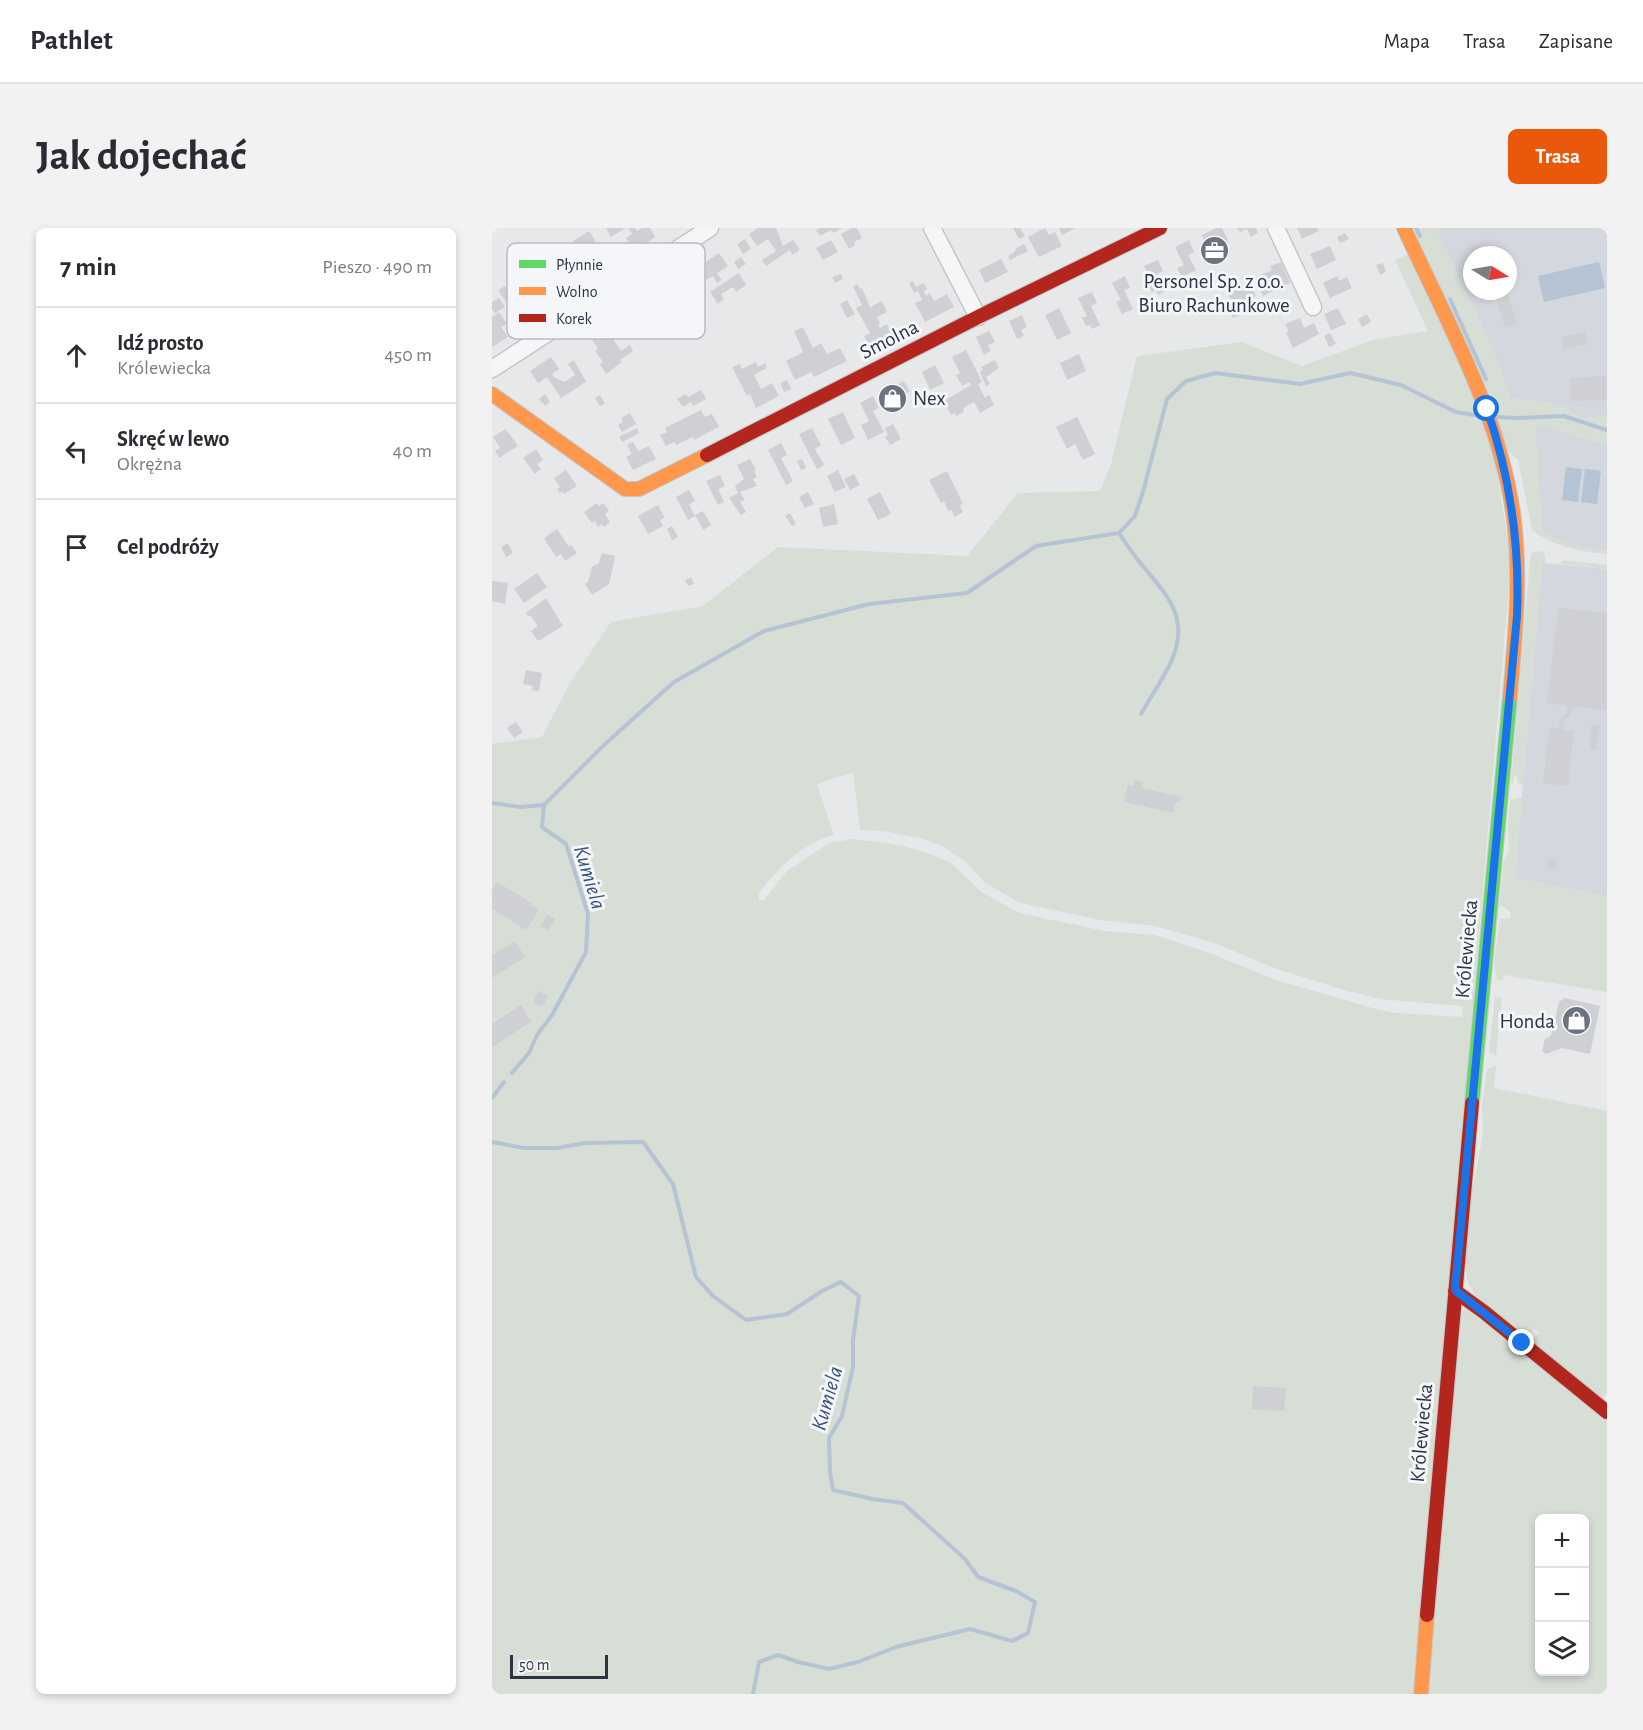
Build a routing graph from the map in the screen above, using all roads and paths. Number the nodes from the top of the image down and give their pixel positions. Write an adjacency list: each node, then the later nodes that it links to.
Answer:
1 (710, 228): 6 (street)
2 (932, 228): 8 (street)
3 (1160, 228): 8 (main road, Smolna)
4 (1276, 228): 7 (street)
5 (1404, 228): 12 (main road, Królewiecka)
6 (687, 243)
7 (1313, 307)
8 (978, 317): 11 (main road, Smolna)
9 (538, 339): 10 (street)
10 (492, 369)
11 (492, 394)
12 (1455, 1290): 13 (main road); 14 (main road, Królewiecka)
13 (1607, 1413)
14 (1420, 1694)

